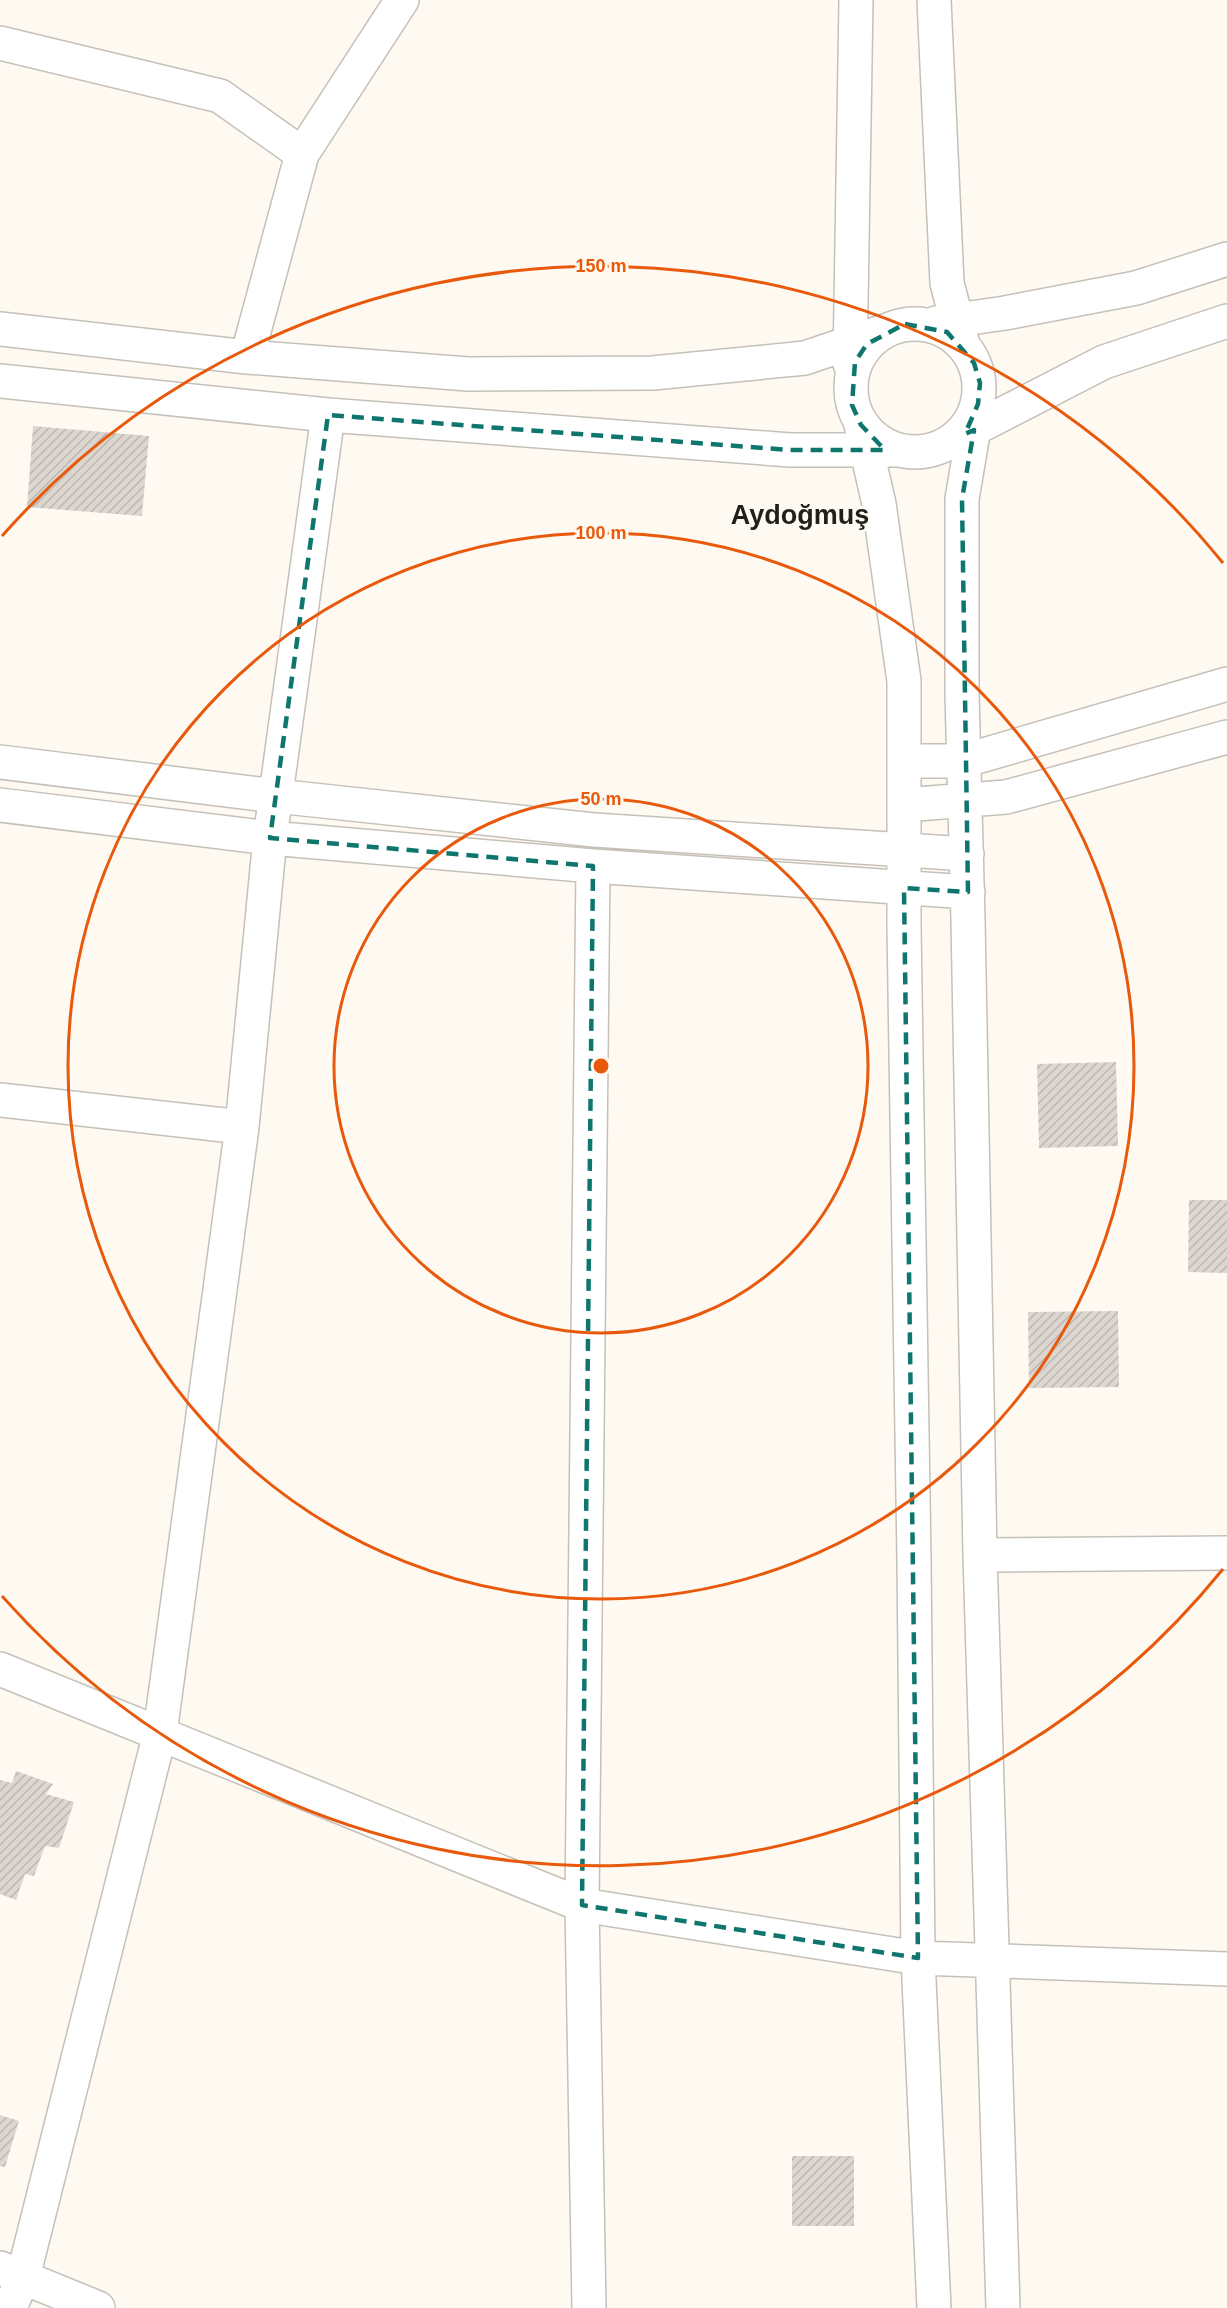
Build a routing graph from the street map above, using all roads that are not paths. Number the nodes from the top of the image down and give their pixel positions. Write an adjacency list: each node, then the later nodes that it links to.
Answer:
1 (402, 0): 5 (street)
2 (856, 0): 11 (street)
3 (934, 0): 9 (street)
4 (0, 43): 5 (street)
5 (302, 154): 12 (street)
6 (1227, 259): 9 (street)
7 (1227, 321): 16 (street)
8 (0, 328): 12 (street)
9 (949, 330): 10 (street); 16 (street)
10 (884, 331): 11 (street); 14 (street)
11 (850, 343): 12 (street); 14 (street)
12 (247, 357)
13 (0, 381): 15 (street)
14 (850, 383): 17 (street)
15 (328, 415): 17 (street); 23 (street)
16 (969, 424): 17 (street); 20 (street)
17 (874, 442): 21 (street)
18 (1227, 684): 20 (street)
19 (1227, 737): 24 (street)
20 (963, 760): 21 (street); 24 (street)
21 (904, 761): 26 (street)
22 (0, 762): 23 (street)
23 (276, 796): 27 (street); 28 (street)
24 (965, 800): 26 (street); 29 (street)
25 (0, 805): 27 (street)
26 (904, 805): 28 (street)
27 (270, 838): 30 (street); 34 (street)
28 (904, 850): 29 (street); 31 (street)
29 (967, 854): 32 (street)
30 (593, 866): 31 (street); 39 (street)
31 (904, 888): 32 (street); 40 (street)
32 (968, 892): 36 (street)
33 (0, 1100): 34 (street)
34 (242, 1127): 38 (street)
35 (1227, 1553): 36 (street)
36 (980, 1555): 41 (street)
37 (0, 1670): 38 (street)
38 (160, 1733): 39 (street); 43 (street)
39 (582, 1905): 40 (street); 46 (street)
40 (918, 1958): 41 (street); 47 (street)
41 (993, 1961): 42 (street); 48 (street)
42 (1227, 1969)
43 (11, 2273): 44 (street); 45 (street)
44 (10, 2308)
45 (98, 2308)
46 (589, 2308)
47 (934, 2308)
48 (1003, 2308)

